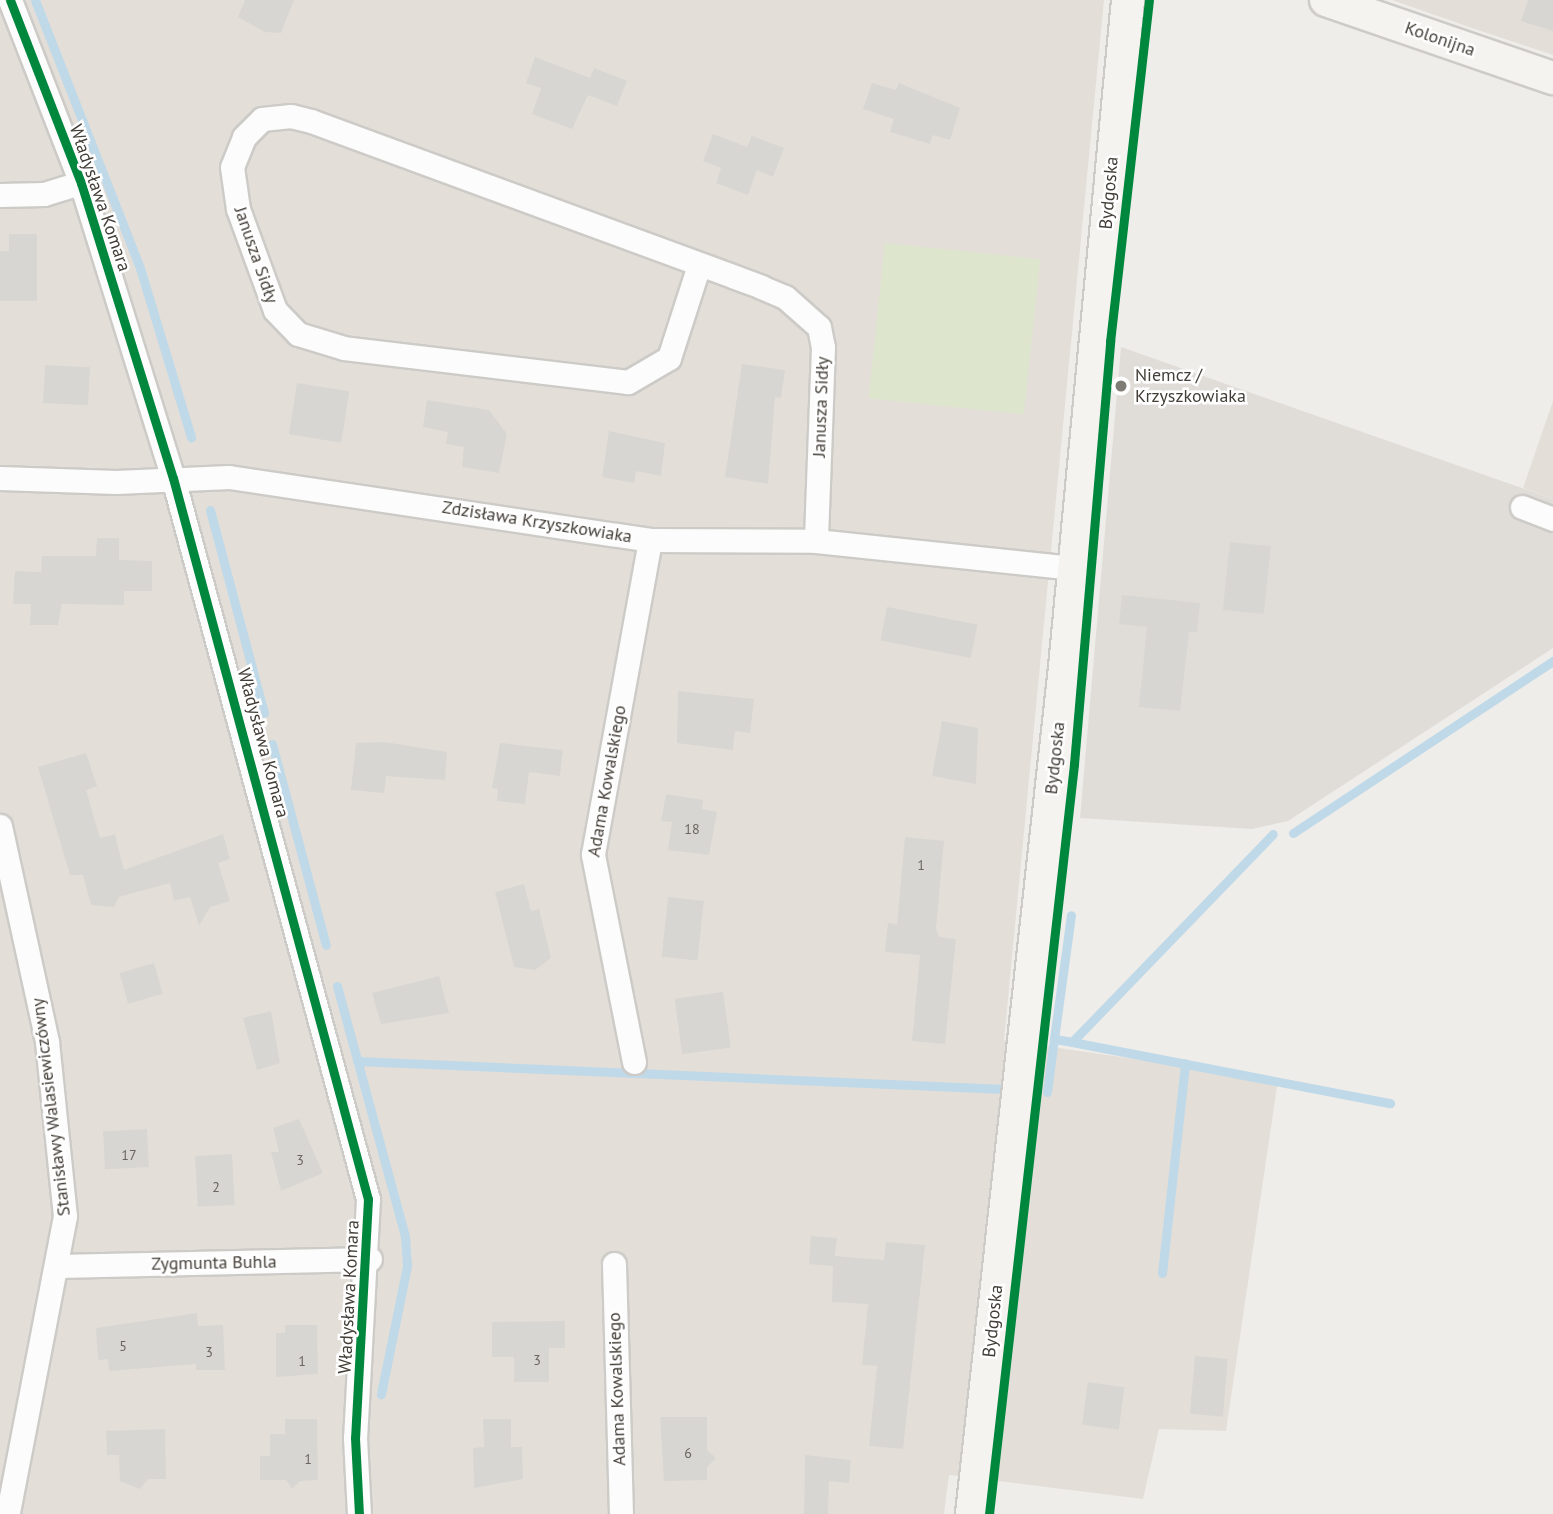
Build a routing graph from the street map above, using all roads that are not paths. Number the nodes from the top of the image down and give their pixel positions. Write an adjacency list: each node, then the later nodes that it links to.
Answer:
1 (10, 0): 5 (street, Władysława Komara)
2 (1128, 0): 14 (street, Bydgoska)
3 (1326, 0): 4 (street, Kolonijna)
4 (1553, 78)
5 (81, 183): 6 (street); 9 (street, Władysława Komara)
6 (0, 195)
7 (699, 265): 7 (street, Janusza Sidły); 13 (street, Janusza Sidły)
8 (0, 478): 9 (street, Zdzisława Krzyszkowiaka)
9 (173, 478): 12 (street, Zdzisława Krzyszkowiaka); 17 (street, Władysława Komara)
10 (1522, 507): 11 (street)
11 (1553, 519)
12 (650, 540): 13 (street, Zdzisława Krzyszkowiaka); 16 (street, Adama Kowalskiego)
13 (816, 541): 14 (street, Zdzisława Krzyszkowiaka)
14 (1075, 568): 23 (street, Bydgoska)
15 (0, 826): 19 (street, Stanisławy Walasiewiczówny)
16 (634, 1062)
17 (370, 1259): 19 (street, Zygmunta Buhla); 21 (street, Władysława Komara)
18 (614, 1264): 22 (street, Adama Kowalskiego)
19 (58, 1266): 20 (street, Stanisławy Walasiewiczówny)
20 (8, 1512)
21 (359, 1514)
22 (621, 1514)
23 (972, 1514)

